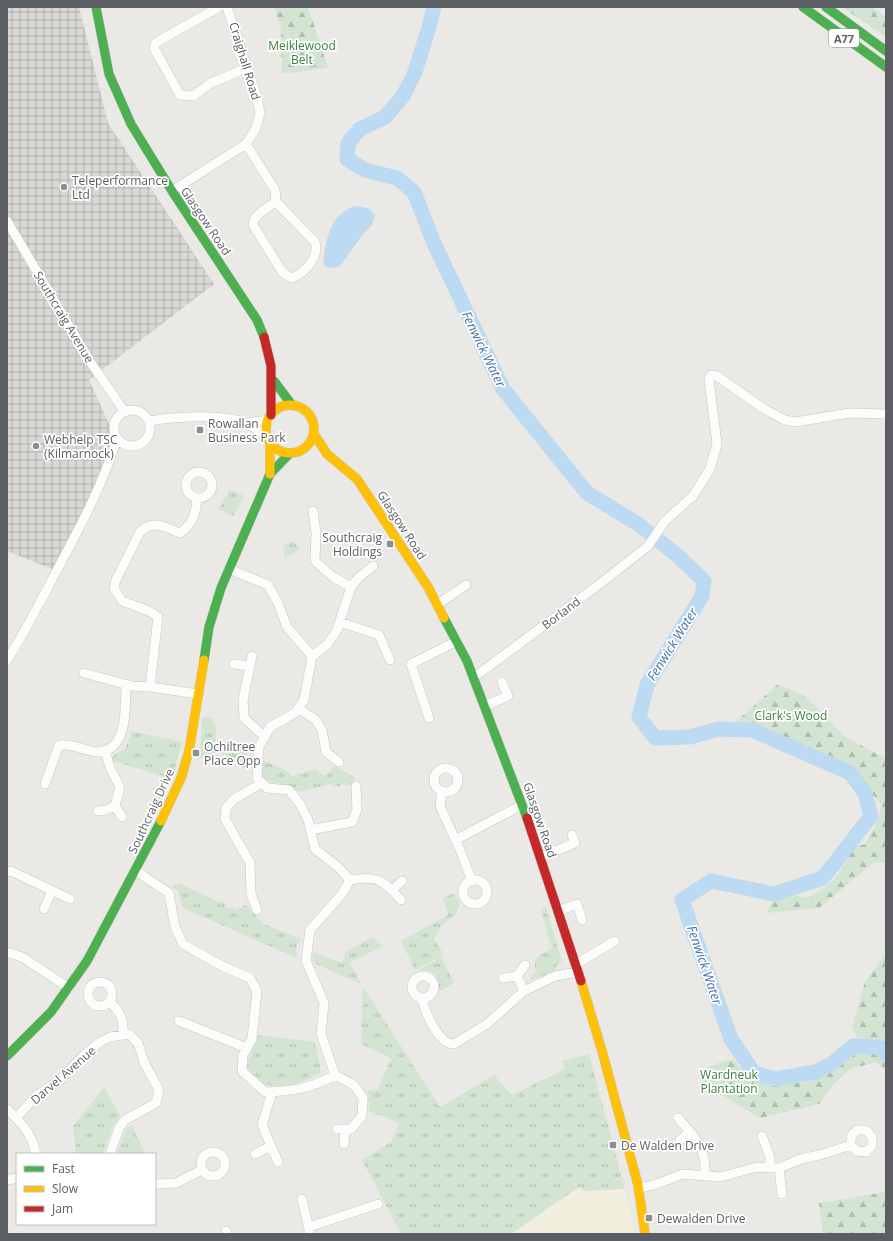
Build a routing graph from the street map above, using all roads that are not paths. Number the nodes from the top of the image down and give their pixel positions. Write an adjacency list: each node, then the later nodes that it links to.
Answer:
1 (96, 7): 10 (main road, Glasgow Road)
2 (219, 7): 8 (street)
3 (227, 7): 8 (street, Craighall Road)
4 (803, 7): 7 (main road, A77)
5 (826, 7): 6 (main road, A77)
6 (886, 51)
7 (886, 67)
8 (247, 68): 9 (street, Craighall Road)
9 (246, 144): 10 (street, Craighall Road); 11 (street)
10 (172, 192): 13 (main road, Glasgow Road)
11 (276, 202): 11 (street)
12 (7, 221): 15 (street, Southcraig Avenue)
13 (274, 381): 14 (main road, Glasgow Road); 17 (main road, Glasgow Road)
14 (292, 405): 17 (main road); 20 (main road)
15 (125, 412): 18 (street); 21 (street)
16 (886, 414): 43 (street, Borland)
17 (270, 417): 19 (street); 22 (main road)
18 (149, 421): 19 (street); 21 (street)
19 (245, 423): 22 (street)
20 (314, 434): 23 (main road); 25 (main road, Glasgow Road)
21 (117, 438): 38 (street)
22 (269, 439): 24 (main road); 26 (main road, Southcraig Drive)
23 (303, 450): 24 (main road); 25 (main road)
24 (290, 453): 26 (main road, Southcraig Drive)
25 (327, 454): 33 (main road, Glasgow Road)
26 (270, 474): 30 (main road, Southcraig Drive)
27 (197, 498): 46 (street)
28 (313, 511): 32 (street)
29 (373, 566): 32 (street)
30 (229, 569): 37 (street); 47 (main road, Southcraig Drive)
31 (466, 585): 33 (street)
32 (351, 587): 34 (street)
33 (438, 604): 35 (main road, Glasgow Road)
34 (340, 622): 37 (street); 39 (street)
35 (457, 642): 43 (main road, Glasgow Road); 50 (street)
36 (252, 656): 41 (street)
37 (312, 656): 49 (street)
38 (7, 660)
39 (390, 660)
40 (234, 664): 41 (street)
41 (250, 666): 51 (street)
42 (84, 673): 45 (street)
43 (473, 678): 48 (main road, Glasgow Road)
44 (502, 682): 48 (street)
45 (126, 684): 46 (street); 52 (street)
46 (150, 687): 47 (street)
47 (198, 694): 66 (main road, Southcraig Drive)
48 (484, 706): 58 (main road, Glasgow Road)
49 (298, 708): 51 (street); 53 (street)
50 (429, 718)
51 (265, 737): 54 (street)
52 (105, 750): 55 (street); 59 (street)
53 (339, 762)
54 (262, 783): 62 (street); 76 (street)
55 (45, 784)
56 (356, 786): 62 (street)
57 (442, 791): 64 (street)
58 (522, 804): 64 (street); 65 (main road, Glasgow Road)
59 (115, 806): 60 (street); 61 (street)
60 (98, 811)
61 (122, 816)
62 (310, 830): 68 (street)
63 (572, 835): 65 (street)
64 (455, 840): 70 (street)
65 (540, 857): 77 (main road, Glasgow Road)
66 (136, 871): 85 (main road, Southcraig Drive); 91 (street)
67 (7, 872): 72 (street)
68 (350, 880): 71 (street); 93 (street)
69 (402, 881): 71 (street)
70 (472, 881)
71 (392, 890): 74 (street)
72 (52, 891): 73 (street); 75 (street)
73 (70, 899)
74 (401, 900)
75 (44, 909)
76 (257, 910)
77 (558, 910): 78 (street); 82 (main road, Glasgow Road)
78 (582, 920)
79 (615, 941): 82 (street)
80 (7, 952): 85 (street)
81 (525, 965): 83 (street)
82 (577, 968): 86 (street); 112 (main road, Glasgow Road)
83 (517, 976): 84 (street); 86 (street)
84 (503, 978)
85 (69, 988): 92 (main road, Southcraig Drive)
86 (524, 991): 87 (street)
87 (422, 999)
88 (110, 1002): 90 (street)
89 (179, 1021): 91 (street)
90 (123, 1035): 96 (street, Darvel Avenue); 105 (street)
91 (247, 1048): 94 (street)
92 (7, 1056)
93 (335, 1075): 94 (street); 101 (street)
94 (272, 1092): 103 (street)
95 (7, 1109): 96 (street)
96 (16, 1118): 104 (street)
97 (678, 1118): 98 (street)
98 (690, 1132): 100 (street); 110 (street)
99 (762, 1136): 108 (street)
100 (680, 1140)
101 (344, 1144)
102 (851, 1145): 108 (street)
103 (271, 1146): 106 (street); 107 (street)
104 (36, 1153)
105 (110, 1153)
106 (255, 1154)
107 (278, 1162)
108 (775, 1168): 110 (street); 113 (street)
109 (202, 1170): 111 (street)
110 (705, 1176): 112 (street)
111 (156, 1184)
112 (638, 1188): 117 (main road, Glasgow Road)
113 (782, 1194)
114 (302, 1199): 116 (street)
115 (378, 1204): 116 (street)
116 (310, 1230)
117 (645, 1234)

